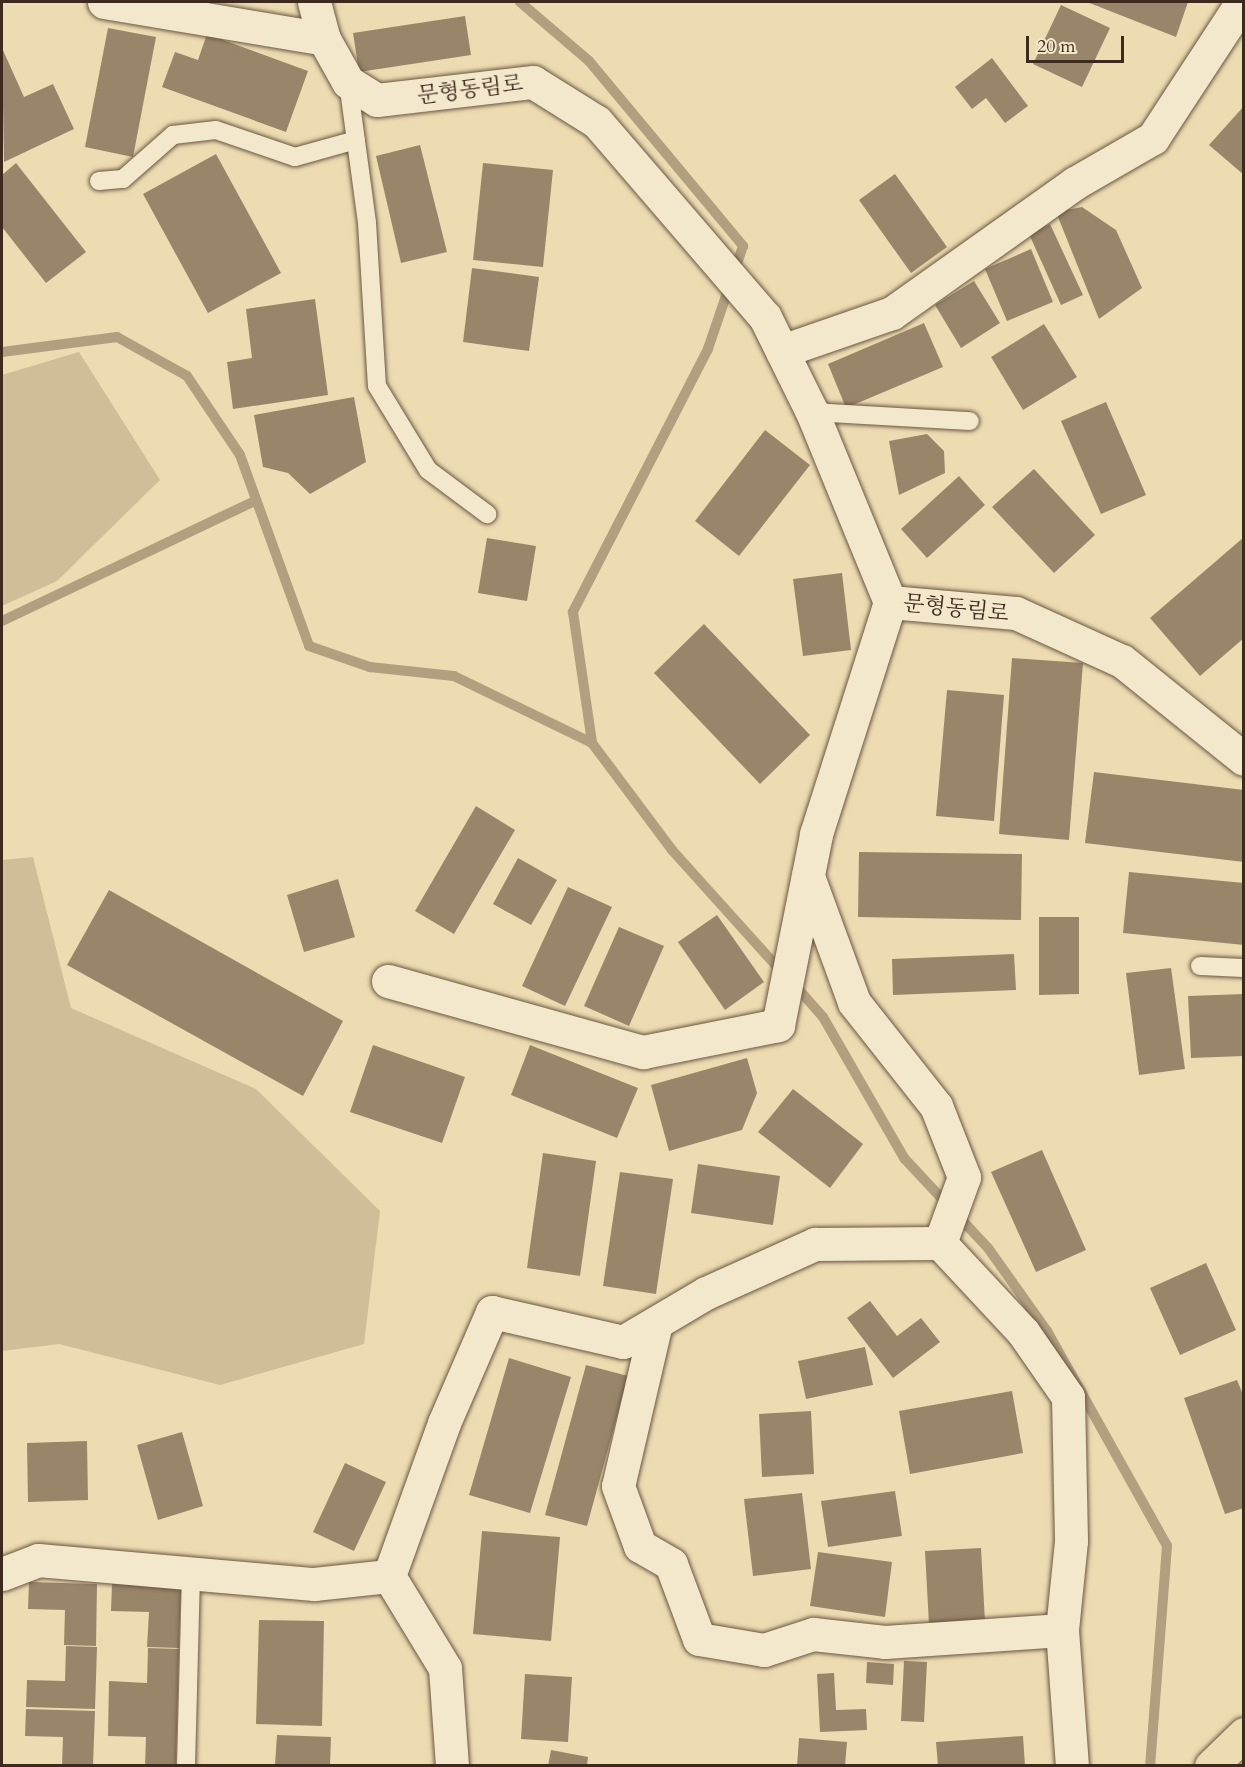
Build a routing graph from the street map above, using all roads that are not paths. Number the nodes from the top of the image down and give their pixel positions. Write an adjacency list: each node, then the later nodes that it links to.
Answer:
1 (104, 2): 4 (street)
2 (314, 2): 4 (street, 문형동림로)
3 (1242, 2): 8 (street)
4 (324, 39): 5 (street, 문형동림로)
5 (348, 82): 6 (lane); 8 (street, 문형동림로)
6 (356, 140): 7 (lane); 11 (lane)
7 (99, 181)
8 (782, 351): 9 (street, 문형동림로)
9 (812, 412): 10 (lane); 12 (street, 문형동림로)
10 (970, 421)
11 (487, 514)
12 (890, 602): 13 (street, 문형동림로); 14 (street)
13 (1244, 759)
14 (808, 876): 17 (street); 18 (street)
15 (1200, 966): 16 (lane)
16 (1244, 968)
17 (388, 981)
18 (942, 1237): 19 (street); 23 (street)
19 (656, 1323): 22 (street); 23 (street)
20 (2, 1574): 21 (street)
21 (191, 1574): 22 (street); 25 (lane)
22 (389, 1576): 26 (street)
23 (1062, 1630): 27 (street)
24 (1244, 1734): 28 (highway)
25 (186, 1766)
26 (452, 1766)
27 (1071, 1766)
28 (1211, 1766)

